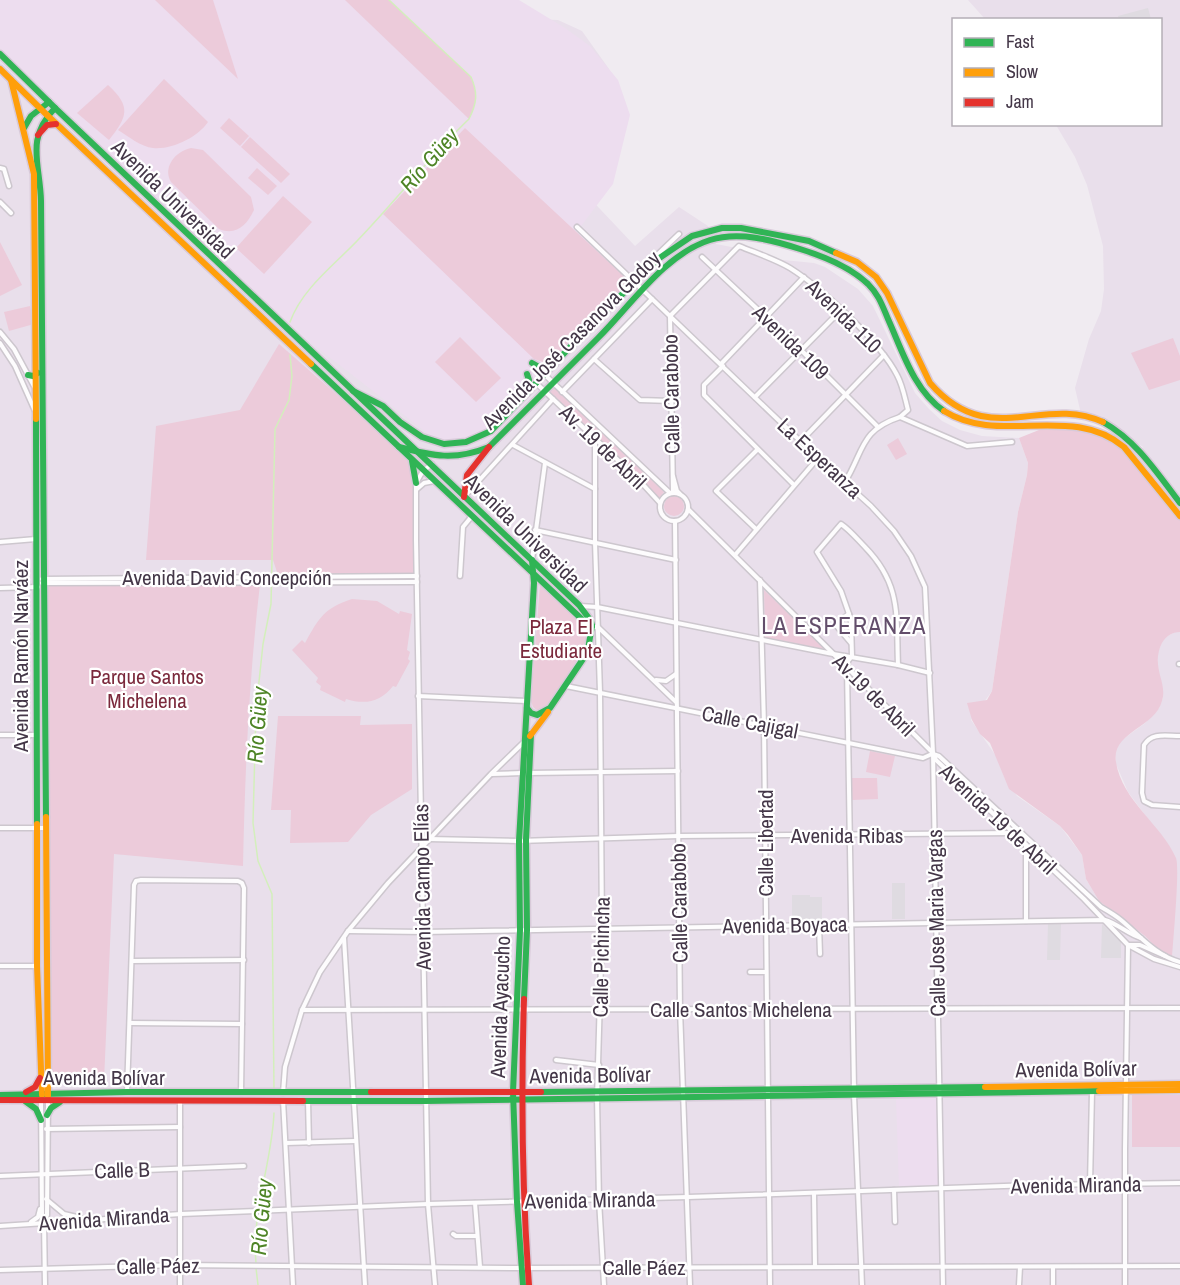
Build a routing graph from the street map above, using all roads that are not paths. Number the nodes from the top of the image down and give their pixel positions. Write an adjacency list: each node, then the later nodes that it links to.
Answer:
1 (0, 54): 4 (street, Avenida Universidad)
2 (0, 69): 3 (street, Avenida Universidad)
3 (11, 80): 5 (street, Avenida Universidad); 9 (street, Avenida Ramón Narváez)
4 (49, 102): 5 (street); 6 (street, Avenida Universidad)
5 (40, 108): 7 (street, Avenida Universidad); 9 (street)
6 (55, 108): 7 (street, Avenida Ramón Narváez); 22 (street, Avenida Universidad)
7 (47, 115): 8 (street, Avenida Universidad); 10 (street, Avenida Ramón Narváez)
8 (56, 124): 10 (street); 24 (street, Avenida Universidad)
9 (24, 128): 36 (street, Avenida Ramón Narváez)
10 (36, 139): 51 (street, Avenida Ramón Narváez)
11 (0, 168): 12 (street)
12 (9, 186)
13 (0, 202): 14 (street)
14 (11, 213)
15 (577, 227): 20 (street, La Esperanza)
16 (679, 234): 20 (street)
17 (702, 257): 18 (street, Avenida 109)
18 (716, 270): 19 (street, Avenida 110); 26 (street); 27 (street, Avenida 109)
19 (804, 278): 25 (street, Avenida 110); 27 (street)
20 (634, 281): 21 (street, La Esperanza); 34 (street, Avenida José Casanova Godoy); 78 (street, Avenida José Casanova Godoy)
21 (643, 289): 23 (street, La Esperanza); 41 (street, Avenida José Casanova Godoy); 81 (street, Avenida José Casanova Godoy)
22 (252, 298): 24 (street); 42 (street, Avenida Universidad)
23 (652, 299): 26 (street, La Esperanza); 32 (street)
24 (246, 304): 59 (street, Avenida Universidad)
25 (841, 310): 30 (street); 31 (street, Avenida 110)
26 (670, 316): 35 (street, La Esperanza); 50 (street, Calle Carabobo)
27 (766, 319): 30 (street, Avenida 109); 35 (street)
28 (0, 332): 38 (street)
29 (0, 343): 52 (street)
30 (801, 351): 47 (street, Avenida 109); 48 (street)
31 (884, 355): 47 (street); 53 (street, Avenida 110)
32 (594, 359): 44 (street); 50 (street)
33 (532, 363): 34 (street)
34 (556, 364): 39 (street, Avenida José Casanova Godoy)
35 (722, 365): 48 (street, La Esperanza); 61 (street)
36 (38, 373): 38 (street); 45 (street, Avenida Ramón Narváez)
37 (527, 374): 46 (street)
38 (28, 375): 45 (street)
39 (545, 375): 40 (street, Avenida José Casanova Godoy); 41 (street)
40 (537, 384): 43 (street); 46 (street, Avenida José Casanova Godoy)
41 (553, 384): 43 (street, Avenida José Casanova Godoy); 44 (street)
42 (353, 391): 46 (street, Avenida José Casanova Godoy); 62 (street, Avenida Universidad)
43 (545, 392): 49 (street, Av. 19 de Abril); 60 (street, Avenida José Casanova Godoy)
44 (562, 392): 74 (street)
45 (37, 393): 51 (street); 52 (street, Avenida Ramón Narváez)
46 (526, 394)
47 (846, 394): 54 (street, Avenida 109); 56 (street)
48 (755, 397): 56 (street, La Esperanza)
49 (553, 399): 55 (street, Av. 19 de Abril); 58 (street)
50 (671, 401): 68 (street, Calle Carabobo)
51 (42, 408): 96 (street, Avenida Ramón Narváez)
52 (37, 415): 85 (street, Avenida Ramón Narváez)
53 (900, 417): 54 (street); 57 (street)
54 (878, 428): 70 (street)
55 (594, 438): 73 (street, Calle Pichincha); 77 (street, Av. 19 de Abril)
56 (801, 441): 63 (street, La Esperanza)
57 (1012, 442)
58 (513, 445): 65 (street); 76 (street)
59 (399, 447): 62 (street, Avenida José Casanova Godoy); 64 (street, Avenida Universidad)
60 (489, 447): 62 (street, Avenida José Casanova Godoy); 76 (street)
61 (757, 450): 71 (street); 83 (street)
62 (418, 452): 66 (street, Avenida Universidad)
63 (818, 458): 70 (street, La Esperanza); 71 (street)
64 (412, 459): 67 (street, Avenida Universidad); 72 (street)
65 (545, 463): 73 (street); 84 (street)
66 (433, 464): 67 (street); 76 (street, Avenida Universidad)
67 (423, 471): 69 (street, Avenida Universidad); 72 (street)
68 (673, 472): 74 (street, Calle Carabobo); 75 (street)
69 (435, 480): 72 (street); 80 (street, Avenida Universidad)
70 (845, 482): 110 (street, La Esperanza)
71 (794, 484): 83 (street)
72 (416, 486): 93 (street, Avenida Campo Elías)
73 (595, 489): 87 (street, Calle Pichincha)
74 (671, 493): 75 (street); 77 (street)
75 (681, 494): 79 (street)
76 (464, 497): 89 (street, Avenida Universidad)
77 (660, 503): 82 (street)
78 (1180, 503)
79 (688, 509): 82 (street); 88 (street, Av.19 de Abril)
80 (472, 515): 91 (street, Avenida Universidad); 92 (street)
81 (1180, 516)
82 (675, 521): 90 (street, Calle Carabobo)
83 (756, 529): 88 (street)
84 (535, 530): 87 (street); 89 (street)
85 (36, 539): 86 (street); 95 (street, Avenida Ramón Narváez)
86 (0, 542)
87 (595, 543): 90 (street); 99 (street, Calle Pichincha)
88 (735, 555): 94 (street, Av.19 de Abril)
89 (532, 560): 91 (street, Avenida Ayacucho); 98 (street, Avenida Universidad)
90 (676, 560): 101 (street, Calle Carabobo)
91 (533, 574): 102 (street, Avenida Universidad); 115 (street, Avenida Ayacucho)
92 (460, 576)
93 (417, 579): 96 (street, Avenida David Concepción); 114 (street, Avenida Campo Elías)
94 (760, 580): 103 (street, Calle Libertad); 105 (street, Av.19 de Abril)
95 (36, 583): 96 (street, Avenida David Concepción); 96 (street); 97 (street); 121 (street, Avenida Ramón Narváez)
96 (44, 583): 133 (street, Avenida Ramón Narváez)
97 (0, 588)
98 (579, 606): 99 (street); 102 (street, Avenida Universidad)
99 (597, 607): 101 (street); 102 (street, Calle Pichincha)
100 (849, 614): 104 (street); 104 (street); 107 (street)
101 (676, 624): 103 (street); 109 (street, Calle Carabobo)
102 (596, 627): 111 (street); 112 (street); 113 (street, Calle Pichincha)
103 (762, 640): 105 (street); 118 (street, Calle Libertad)
104 (852, 644): 106 (street)
105 (833, 654): 106 (street); 108 (street, Av.19 de Abril)
106 (852, 656): 107 (street); 108 (street)
107 (898, 665): 110 (street)
108 (847, 669): 124 (street); 125 (street, Av.19 de Abril)
109 (676, 673): 111 (street); 116 (street, Calle Carabobo)
110 (930, 673): 125 (street, La Esperanza)
111 (654, 680): 116 (street)
112 (566, 686): 113 (street, Calle Cajigal); 117 (street)
113 (600, 692): 116 (street, Calle Cajigal); 127 (street, Calle Pichincha)
114 (418, 696): 115 (street); 143 (street, Avenida Campo Elías)
115 (527, 704): 117 (street); 123 (street, Avenida Ayacucho)
116 (677, 705): 118 (street, Calle Cajigal); 126 (street, Calle Carabobo)
117 (550, 708): 119 (street)
118 (764, 724): 124 (street, Calle Cajigal); 136 (street, Calle Libertad)
119 (531, 734): 123 (street); 128 (street, Avenida Ayacucho)
120 (0, 735): 121 (street)
121 (37, 735): 132 (street, Avenida Ramón Narváez)
122 (1180, 736): 130 (street)
123 (525, 741): 128 (street, Avenida Ayacucho); 129 (street)
124 (849, 742): 125 (street, Calle Cajigal); 137 (street)
125 (933, 753): 134 (street, Avenida 19 de Abril); 135 (street, Calle Jose Maria Vargas); 156 (street, Avenida 19 de Abril)
126 (678, 771): 127 (street); 138 (street, Calle Carabobo)
127 (600, 772): 128 (street); 139 (street, Calle Pichincha)
128 (526, 773): 129 (street); 141 (street, Avenida Ayacucho)
129 (491, 774): 140 (street)
130 (1180, 807)
131 (0, 828): 132 (street)
132 (38, 828): 133 (street); 164 (street, Avenida Ramón Narváez)
133 (46, 828): 183 (street, Avenida Ramón Narváez)
134 (1013, 833): 135 (street, Avenida Ribas); 142 (street, Avenida 19 de Abril)
135 (934, 834): 137 (street, Avenida Ribas); 146 (street, Calle Jose Maria Vargas)
136 (765, 835): 137 (street, Avenida Ribas); 138 (street, Avenida Ribas); 149 (street, Calle Libertad)
137 (849, 835): 147 (street)
138 (678, 836): 139 (street, Avenida Ribas); 150 (street, Calle Carabobo)
139 (602, 838): 141 (street, Avenida Ribas); 151 (street, Calle Pichincha)
140 (429, 839): 141 (street, Avenida Ribas); 143 (street)
141 (523, 841): 152 (street, Avenida Ayacucho)
142 (1026, 845): 144 (street, Avenida 19 de Abril); 145 (street)
143 (422, 847): 153 (street); 154 (street, Avenida Campo Elías)
144 (1105, 920): 145 (street, Avenida Boyaca); 156 (street, Avenida Boyaca); 157 (street, Avenida 19 de Abril)
145 (1026, 921): 146 (street, Avenida Boyaca)
146 (935, 923): 147 (street, Avenida Boyaca); 169 (street, Calle Jose Maria Vargas)
147 (852, 924): 148 (street, Avenida Boyaca); 168 (street)
148 (819, 925): 149 (street, Avenida Boyaca); 158 (street)
149 (765, 926): 150 (street, Avenida Boyaca); 167 (street, Calle Libertad)
150 (679, 927): 151 (street, Avenida Boyaca); 173 (street, Calle Carabobo)
151 (602, 929): 152 (street, Avenida Boyaca); 172 (street, Calle Pichincha)
152 (523, 930): 154 (street, Avenida Boyaca); 178 (street, Avenida Ayacucho)
153 (348, 931): 154 (street, Avenida Boyaca); 155 (street)
154 (423, 932): 177 (street, Avenida Campo Elías)
155 (344, 937): 175 (street); 176 (street)
156 (1141, 938): 159 (street, Avenida 19 de Abril)
157 (1128, 945): 159 (street); 165 (street, Avenida 19 de Abril); 170 (street)
158 (820, 954)
159 (1165, 956): 162 (street, Avenida 19 de Abril)
160 (244, 960): 161 (street); 161 (street); 180 (street)
161 (132, 961): 179 (street)
162 (1180, 962)
163 (0, 966): 164 (street)
164 (37, 966): 183 (street, Avenida Ramón Narváez)
165 (1180, 967)
166 (750, 972): 167 (street)
167 (766, 972): 174 (street, Calle Libertad)
168 (852, 1008): 169 (street, Calle Santos Michelena); 174 (street, Calle Santos Michelena); 190 (street)
169 (938, 1008): 170 (street, Calle Santos Michelena); 187 (street, Calle Jose Maria Vargas)
170 (1127, 1008): 171 (street, Calle Santos Michelena); 185 (street)
171 (1180, 1008)
172 (600, 1009): 173 (street, Calle Santos Michelena); 178 (street, Calle Santos Michelena); 182 (street, Calle Pichincha)
173 (680, 1009): 174 (street, Calle Santos Michelena); 193 (street, Calle Carabobo)
174 (766, 1009): 194 (street, Calle Libertad)
175 (302, 1010): 176 (street, Calle Santos Michelena); 203 (street)
176 (347, 1010): 177 (street, Calle Santos Michelena); 192 (street)
177 (424, 1010): 178 (street, Calle Santos Michelena); 204 (street, Avenida Campo Elías)
178 (521, 1010): 198 (street, Avenida Ayacucho); 199 (street, Avenida Ayacucho)
179 (130, 1023): 180 (street); 189 (street)
180 (242, 1024): 191 (street)
181 (556, 1060): 182 (street)
182 (599, 1065): 197 (street, Calle Pichincha)
183 (44, 1077): 195 (street); 200 (street); 201 (street, Avenida Ramón Narváez)
184 (1180, 1084): 185 (street, Avenida Bolívar)
185 (1126, 1088): 186 (street, Avenida Bolívar); 187 (street, Avenida Bolívar); 188 (street, Avenida Bolívar); 223 (street)
186 (1180, 1090)
187 (940, 1091): 188 (street, Avenida Bolívar); 190 (street, Avenida Bolívar); 224 (street, Calle Jose Maria Vargas)
188 (1092, 1091): 222 (street)
189 (127, 1092): 191 (street, Avenida Bolívar); 195 (street, Avenida Bolívar)
190 (854, 1092): 194 (street, Avenida Bolívar); 226 (street)
191 (241, 1093): 202 (street, Avenida Bolívar)
192 (352, 1093): 203 (street, Avenida Bolívar); 204 (street, Avenida Bolívar); 209 (street)
193 (683, 1093): 194 (street, Avenida Bolívar); 197 (street, Avenida Bolívar); 229 (street, Calle Carabobo)
194 (767, 1093): 228 (street, Calle Libertad)
195 (58, 1094): 201 (street, Avenida Bolívar)
196 (0, 1095): 200 (street, Avenida Bolívar)
197 (598, 1095): 199 (street, Avenida Bolívar); 231 (street, Calle Pichincha)
198 (513, 1096): 199 (street, Avenida Bolívar); 204 (street, Avenida Bolívar); 232 (street, Avenida Ayacucho)
199 (521, 1096): 232 (street, Avenida Ayacucho)
200 (24, 1097): 201 (street, Avenida Bolívar); 205 (street, Avenida Bolívar); 211 (street)
201 (45, 1097): 206 (street, Avenida Bolívar); 210 (street, Avenida Ramón Narváez); 211 (street, Avenida Ramón Narváez)
202 (267, 1097): 203 (street, Avenida Bolívar); 207 (street, Avenida Bolívar)
203 (281, 1097): 208 (street, Avenida Bolívar); 215 (street)
204 (425, 1097): 209 (street, Avenida Bolívar); 234 (street, Avenida Campo Elías)
205 (0, 1100)
206 (63, 1100): 207 (street, Avenida Bolívar); 210 (street)
207 (180, 1100): 212 (street)
208 (308, 1100): 209 (street, Avenida Bolívar); 216 (street)
209 (352, 1100): 214 (street)
210 (47, 1115): 213 (street, Avenida Ramón Narváez)
211 (41, 1120): 219 (street, Avenida Ramón Narváez)
212 (180, 1127): 213 (street); 218 (street)
213 (46, 1129): 219 (street, Avenida Ramón Narváez)
214 (355, 1141): 216 (street); 235 (street)
215 (286, 1143): 216 (street); 236 (street)
216 (309, 1143)
217 (244, 1166): 218 (street, Calle B)
218 (181, 1167): 219 (street, Calle B); 237 (street)
219 (43, 1173): 220 (street, Calle B); 230 (street, Avenida Ramón Narváez)
220 (0, 1176)
221 (1180, 1183): 223 (street, Avenida Miranda)
222 (1090, 1184): 223 (street, Avenida Miranda); 224 (street, Avenida Miranda)
223 (1125, 1184): 260 (street)
224 (942, 1188): 225 (street, Avenida Miranda); 256 (street, Calle Jose Maria Vargas)
225 (894, 1190): 226 (street, Avenida Miranda); 240 (street)
226 (858, 1191): 227 (street, Avenida Miranda); 250 (street)
227 (814, 1193): 228 (street, Avenida Miranda); 249 (street)
228 (768, 1194): 229 (street, Avenida Miranda); 248 (street, Calle Libertad)
229 (688, 1197): 231 (street, Avenida Miranda); 255 (street, Calle Carabobo)
230 (44, 1199): 238 (street); 239 (street, Avenida Ramón Narváez); 241 (street)
231 (599, 1200): 232 (street, Avenida Miranda); 254 (street, Calle Pichincha)
232 (520, 1201): 233 (street, Avenida Miranda); 259 (street, Avenida Ayacucho)
233 (475, 1203): 234 (street, Avenida Miranda); 244 (street)
234 (428, 1204): 235 (street, Avenida Miranda); 252 (street, Avenida Campo Elías)
235 (360, 1207): 236 (street, Avenida Miranda); 247 (street)
236 (289, 1210): 237 (street, Avenida Miranda); 246 (street)
237 (181, 1214): 238 (street, Avenida Miranda); 245 (street)
238 (88, 1219): 239 (street, Avenida Miranda)
239 (44, 1222): 241 (street, Avenida Miranda); 261 (street, Avenida Ramón Narváez)
240 (895, 1222)
241 (27, 1224): 242 (street, Avenida Miranda)
242 (0, 1226)
243 (453, 1234): 244 (street)
244 (477, 1236): 253 (street)
245 (180, 1265): 246 (street, Calle Páez); 261 (street, Calle Páez); 264 (street)
246 (292, 1266): 247 (street, Calle Páez); 265 (street)
247 (364, 1266): 252 (street, Calle Páez); 266 (street)
248 (770, 1266): 249 (street, Calle Páez); 255 (street, Calle Páez); 272 (street, Calle Libertad)
249 (815, 1266): 250 (street, Calle Páez)
250 (861, 1266): 256 (street, Calle Páez); 273 (street)
251 (1180, 1266): 260 (street, Calle Páez)
252 (432, 1267): 253 (street, Calle Páez); 267 (street, Avenida Campo Elías)
253 (480, 1267): 259 (street, Calle Páez)
254 (603, 1267): 255 (street, Calle Páez); 259 (street, Calle Páez); 270 (street, Calle Pichincha)
255 (689, 1267): 271 (street, Calle Carabobo)
256 (942, 1267): 257 (street, Calle Páez); 274 (street, Calle Jose Maria Vargas)
257 (1020, 1267): 258 (street, Calle Páez); 275 (street)
258 (1053, 1267): 260 (street, Calle Páez); 276 (street)
259 (525, 1268): 268 (street, Avenida Ayacucho); 269 (street, Avenida Ayacucho)
260 (1125, 1268): 277 (street)
261 (45, 1269): 262 (street, Calle Páez); 263 (street, Avenida Ramón Narváez)
262 (0, 1270)
263 (45, 1285)
264 (180, 1285)
265 (293, 1285)
266 (365, 1285)
267 (435, 1285)
268 (523, 1285)
269 (529, 1285)
270 (604, 1285)
271 (690, 1285)
272 (770, 1285)
273 (862, 1285)
274 (943, 1285)
275 (1019, 1285)
276 (1053, 1285)
277 (1125, 1285)

